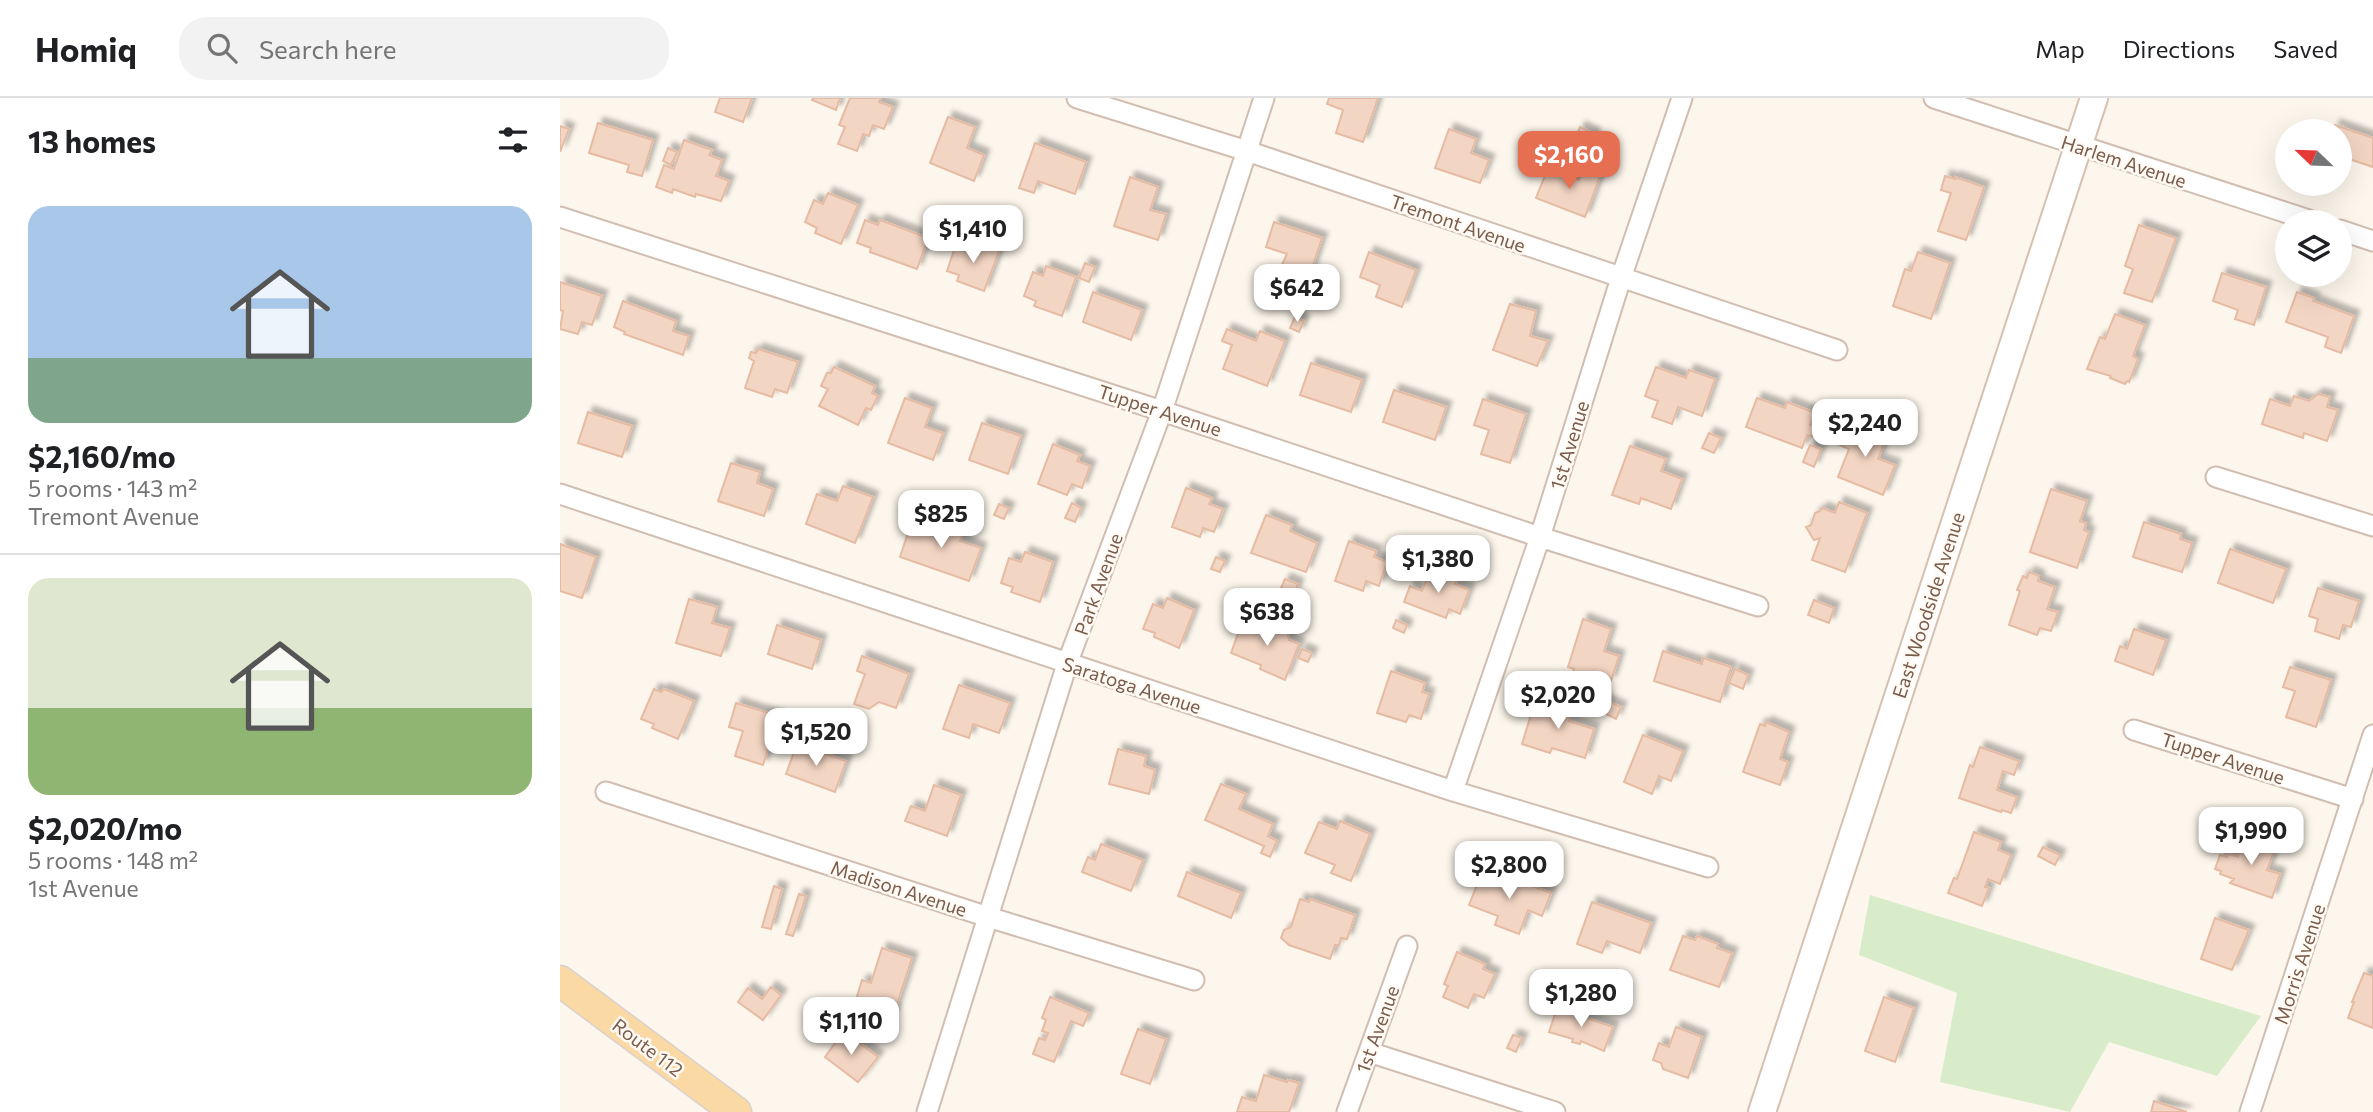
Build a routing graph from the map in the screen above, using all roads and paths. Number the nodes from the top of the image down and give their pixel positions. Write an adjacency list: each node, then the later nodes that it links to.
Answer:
1 (1077, 98): 7 (street, Tremont Avenue)
2 (1264, 98): 7 (street, Park Avenue)
3 (1682, 98): 12 (street, 1st Avenue)
4 (1934, 98): 6 (street, Harlem Avenue)
5 (2094, 98): 6 (main road, East Woodside Avenue)
6 (2078, 146): 8 (street, Harlem Avenue); 36 (main road, East Woodside Avenue)
7 (1247, 151): 12 (street, Tremont Avenue); 14 (street, Park Avenue)
8 (2278, 210)
9 (560, 217): 14 (street, Tupper Avenue)
10 (2352, 234): 11 (street)
11 (2373, 241)
12 (1621, 278): 13 (street, Tremont Avenue); 18 (street, 1st Avenue)
13 (1838, 350)
14 (1162, 411): 18 (street, Tupper Avenue); 20 (street, Park Avenue)
15 (2216, 477): 17 (street)
16 (560, 494): 20 (street, Saratoga Avenue)
17 (2373, 526)
18 (1540, 537): 19 (street, Tupper Avenue); 23 (street, 1st Avenue)
19 (1758, 607)
20 (1068, 664): 23 (street, Saratoga Avenue); 27 (street, Park Avenue)
21 (2134, 730): 25 (street, Tupper Avenue)
22 (2373, 735): 25 (street, Morris Avenue)
23 (1454, 791): 26 (street, Saratoga Avenue)
24 (606, 792): 27 (street, Madison Avenue)
25 (2353, 799): 37 (street, Morris Avenue)
26 (1708, 867)
27 (988, 916): 29 (street, Madison Avenue); 33 (street, Park Avenue)
28 (1407, 946): 31 (street, 1st Avenue)
29 (1194, 979)
30 (563, 990): 32 (main road, Route 112)
31 (1369, 1052): 34 (street, 1st Avenue); 35 (street)
32 (736, 1112)
33 (926, 1112)
34 (1347, 1112)
35 (1555, 1112)
36 (1762, 1112)
37 (2250, 1112)

